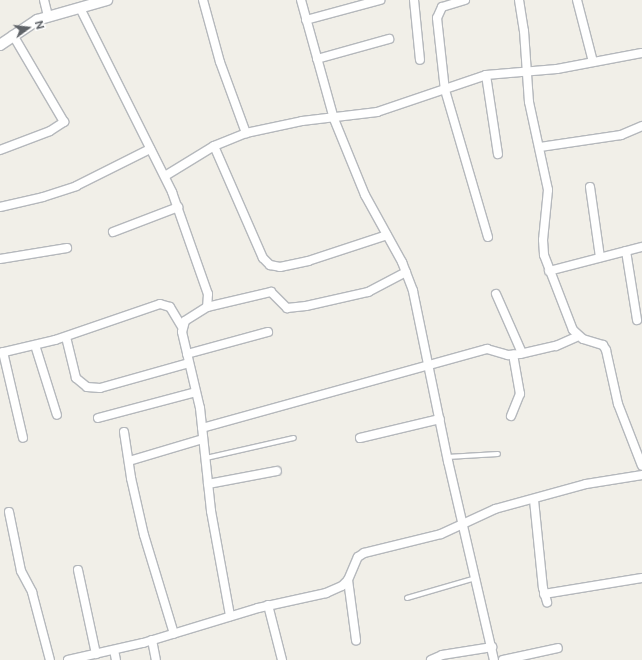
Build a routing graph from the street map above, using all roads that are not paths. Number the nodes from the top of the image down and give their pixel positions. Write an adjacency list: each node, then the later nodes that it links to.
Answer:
1 (44, 0): 11 (street)
2 (107, 0): 10 (street)
3 (203, 0): 25 (street)
4 (301, 0): 12 (street)
5 (380, 0): 12 (street)
6 (414, 0): 18 (street)
7 (465, 0): 22 (street)
8 (519, 0): 20 (street)
9 (577, 0): 19 (street)
10 (80, 8): 11 (street); 28 (street)
11 (48, 16): 13 (street)
12 (306, 20): 17 (street)
13 (13, 35): 15 (street); 29 (street)
14 (389, 39): 17 (street)
15 (0, 45)
16 (642, 53): 19 (street)
17 (317, 59): 23 (street)
18 (420, 60)
19 (593, 62): 20 (street)
20 (526, 72): 21 (street); 27 (street)
21 (486, 75): 22 (street); 30 (street)
22 (445, 90): 23 (street); 37 (street)
23 (334, 119): 25 (street); 36 (street)
24 (642, 126): 27 (street)
25 (246, 134): 26 (street)
26 (214, 146): 31 (street); 36 (street)
27 (540, 147): 43 (street)
28 (150, 149): 31 (street); 33 (street)
29 (0, 150)
30 (498, 154)
31 (165, 176): 34 (street)
32 (590, 187): 41 (street)
33 (0, 205)
34 (178, 207): 35 (street); 46 (street)
35 (113, 232)
36 (387, 235): 44 (street)
37 (488, 237)
38 (642, 247): 40 (street)
39 (67, 248): 42 (street)
40 (626, 251): 41 (street); 47 (street)
41 (600, 257): 43 (street)
42 (0, 259)
43 (549, 271): 50 (street)
44 (406, 272): 46 (street); 57 (street)
45 (496, 294): 55 (street)
46 (207, 307): 48 (street)
47 (637, 320)
48 (182, 327): 51 (street); 54 (street)
49 (268, 332): 54 (street)
50 (578, 336): 55 (street); 73 (street)
51 (66, 337): 52 (street); 56 (street)
52 (34, 345): 53 (street); 59 (street)
53 (1, 352): 65 (street)
54 (187, 354): 56 (street)
55 (518, 354): 57 (street); 60 (street)
56 (190, 363): 58 (street)
57 (430, 365): 62 (street); 63 (street)
58 (196, 392): 61 (street); 63 (street)
59 (57, 415)
60 (511, 416)
61 (98, 418)
62 (440, 418): 67 (street); 70 (street)
63 (202, 428): 68 (street)
64 (124, 432): 72 (street)
65 (23, 438)
66 (294, 438): 71 (lane)
67 (360, 438)
68 (203, 439): 71 (street); 72 (street)
69 (498, 454): 70 (lane)
70 (447, 457): 79 (street)
71 (205, 458): 76 (street)
72 (129, 461): 87 (street)
73 (642, 466)
74 (278, 471): 76 (street)
75 (642, 475): 77 (street)
76 (208, 484): 86 (street)
77 (534, 500): 79 (street); 82 (street)
78 (9, 512): 94 (street)
79 (463, 523): 81 (street); 83 (street)
80 (78, 570): 93 (street)
81 (476, 578): 84 (lane); 90 (street)
82 (642, 578)
83 (348, 580): 85 (street); 89 (street)
84 (407, 598)
85 (268, 605): 86 (street); 98 (street)
86 (230, 616): 87 (street)
87 (174, 634): 88 (street)
88 (152, 640): 92 (street); 97 (street)
89 (356, 640)
90 (492, 647): 99 (street); 100 (street)
91 (558, 648): 101 (street)
92 (114, 650): 93 (street); 96 (street)
93 (100, 656): 95 (street)
94 (50, 660)
95 (68, 660)
96 (116, 660)
97 (156, 660)
98 (282, 660)
99 (431, 660)
100 (494, 660)
101 (503, 660)

